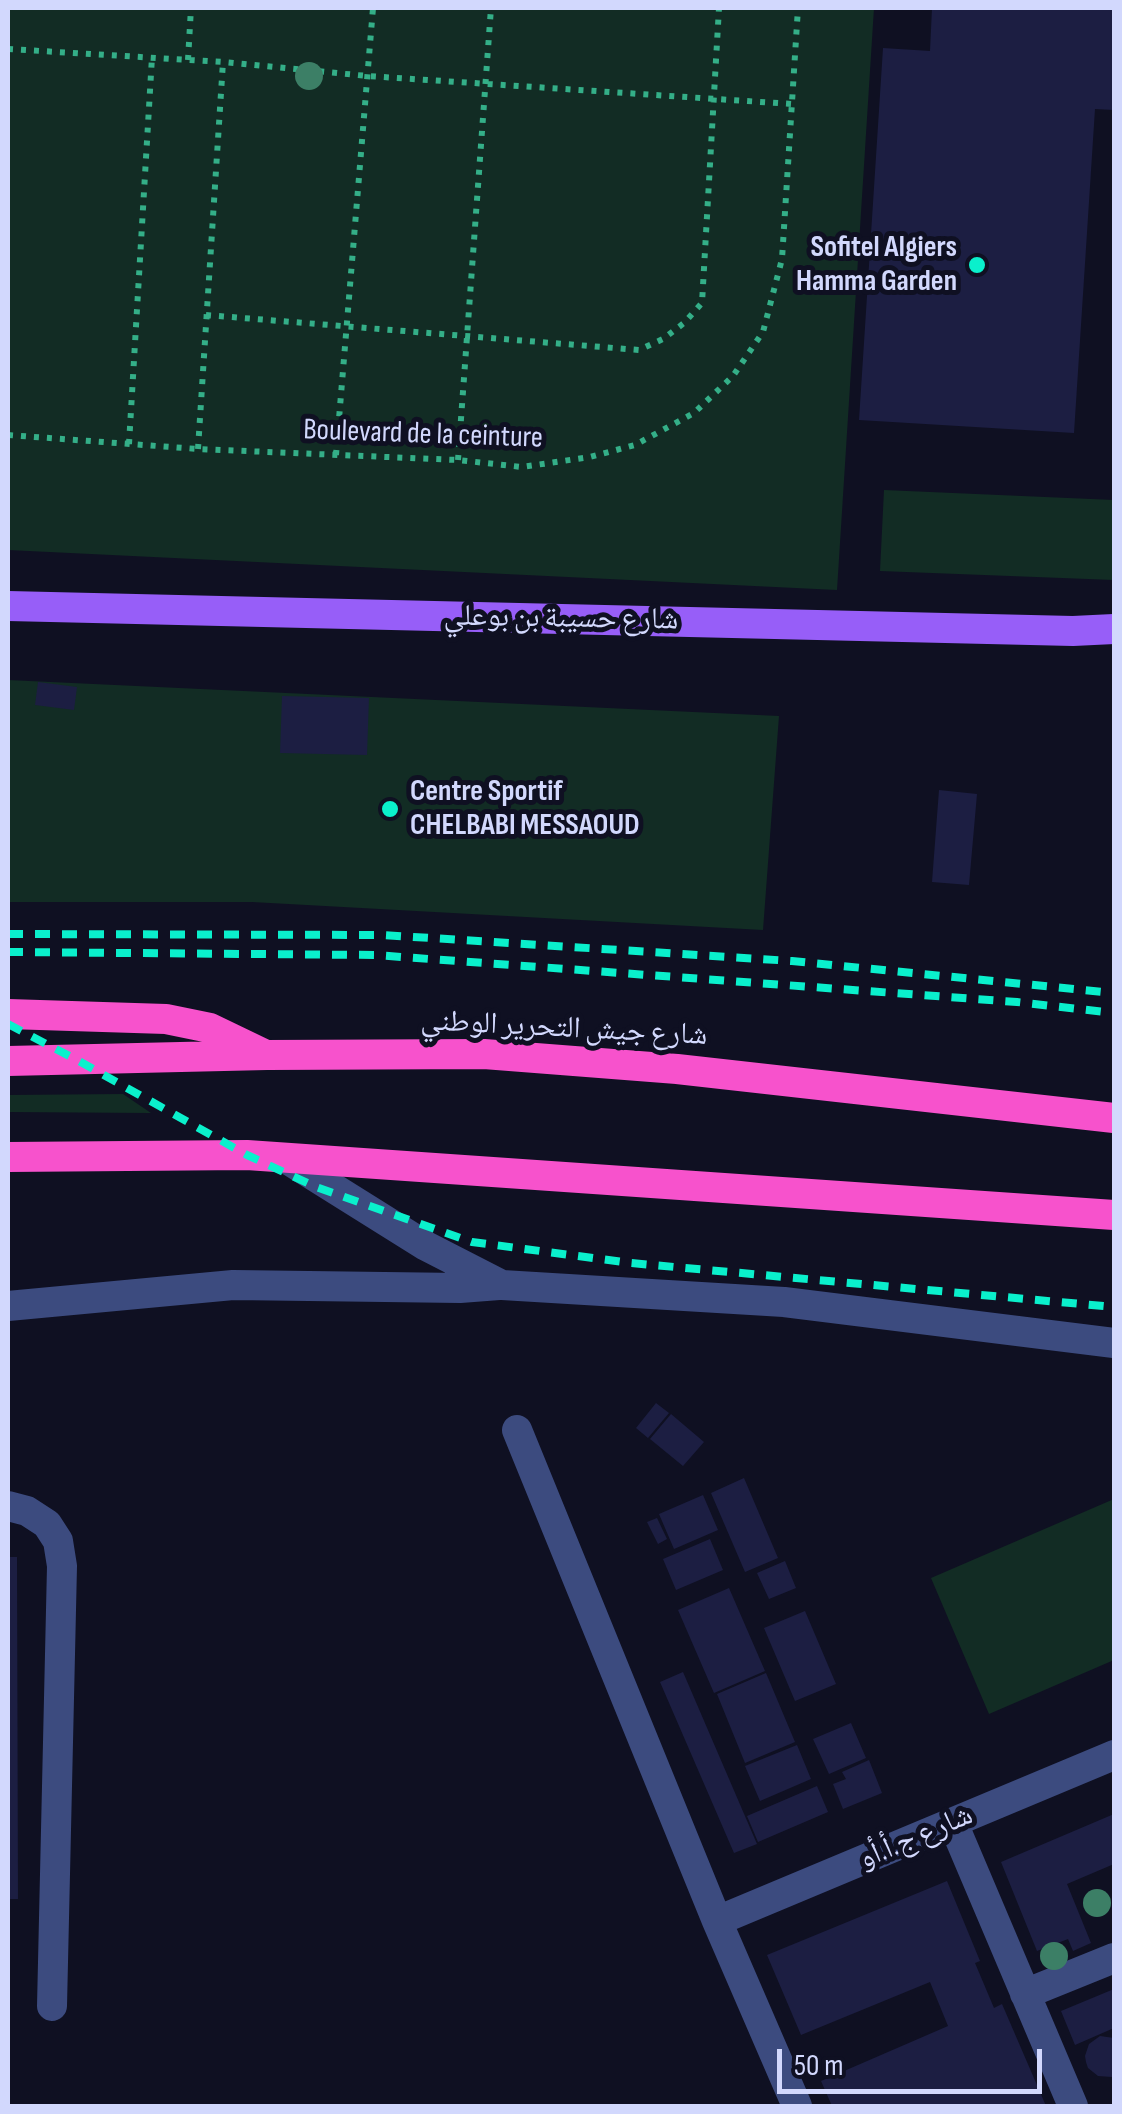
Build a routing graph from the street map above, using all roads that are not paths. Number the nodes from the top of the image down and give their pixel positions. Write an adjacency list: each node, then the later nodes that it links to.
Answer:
1 (8, 606): 2 (main road, شارع حسيبة بن بوعلي)
2 (1114, 629)
3 (8, 1014): 4 (highway)
4 (267, 1055): 5 (highway, شارع جيش التحرير الوطني); 6 (highway, شارع جيش التحرير الوطني)
5 (8, 1061)
6 (1114, 1118)
7 (8, 1157): 8 (highway)
8 (286, 1158): 9 (highway); 10 (street)
9 (1114, 1215)
10 (502, 1285): 11 (street); 12 (street)
11 (8, 1306)
12 (1114, 1342)
13 (518, 1430): 17 (street)
14 (8, 1506): 20 (street)
15 (1114, 1755): 16 (street, شارع ج.أ.أو)
16 (953, 1823): 17 (street, شارع ج.أ.أو); 19 (street)
17 (717, 1921): 21 (street)
18 (1114, 1958): 19 (street)
19 (1026, 1994): 22 (street)
20 (52, 2006)
21 (797, 2106)
22 (1073, 2106)

